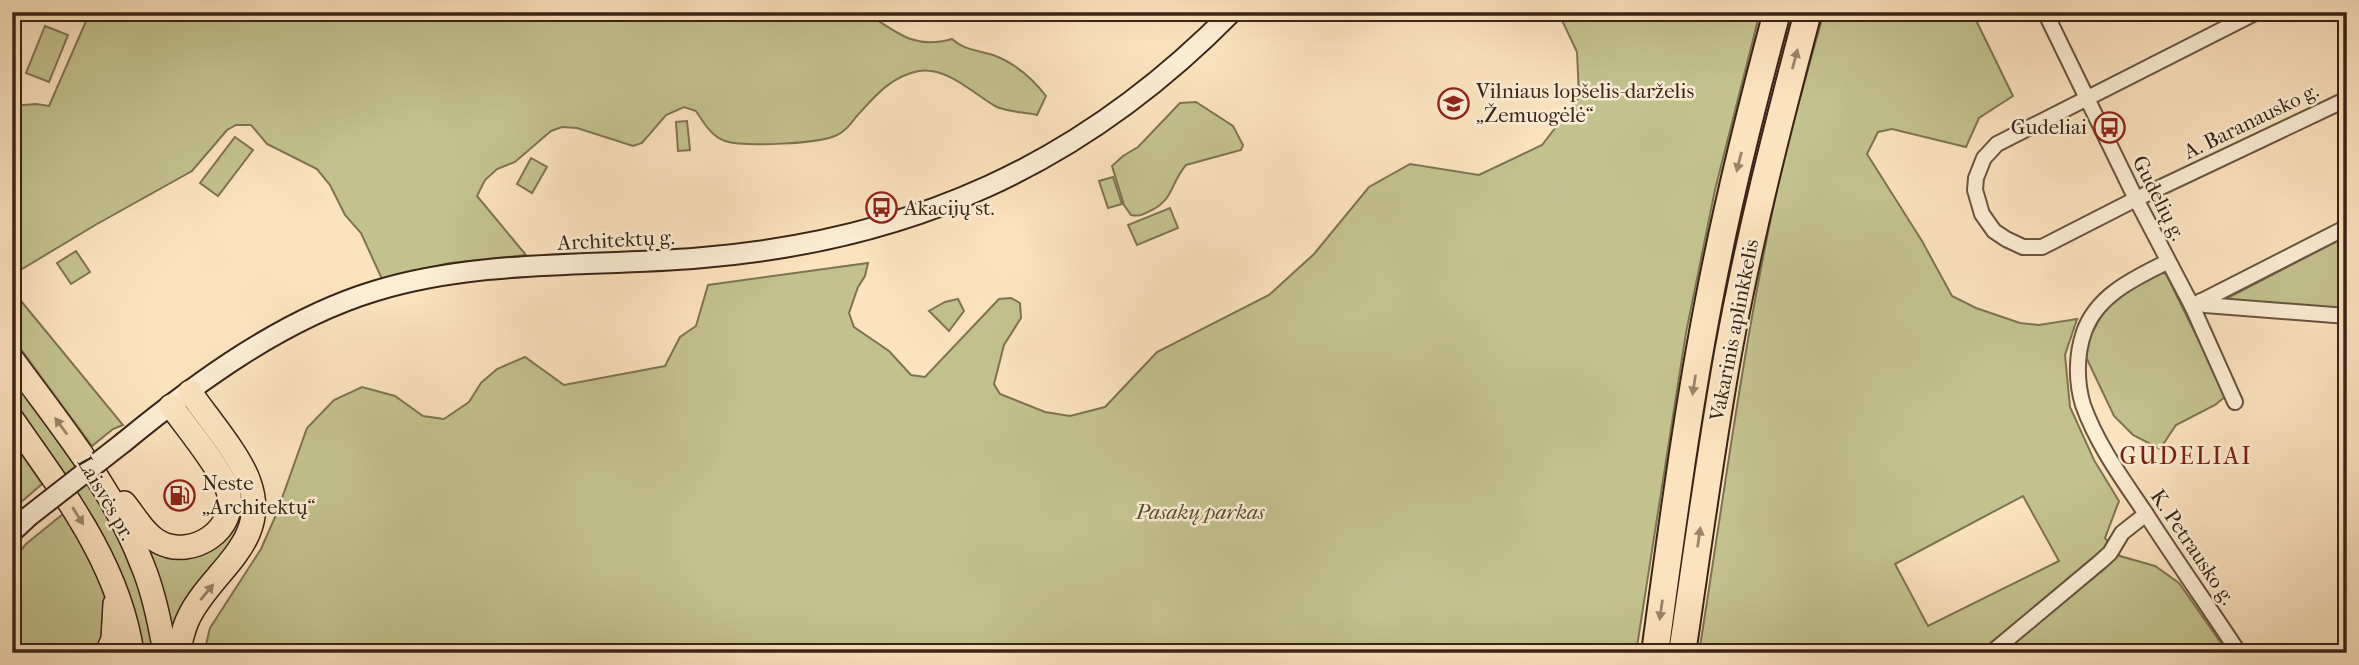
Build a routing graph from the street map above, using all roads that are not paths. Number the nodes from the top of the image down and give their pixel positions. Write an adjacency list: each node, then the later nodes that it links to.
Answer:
1 (1232, 12): 14 (street, Architektų g.)
2 (1777, 12): 26 (highway, Vakarinis aplinkkelis, one-way to 26)
3 (1808, 12): 27 (highway, Vakarinis aplinkkelis, one-way to 3)
4 (2045, 12): 6 (street, Gudelių g.)
5 (2257, 12): 6 (street, A. Baranausko g.)
6 (2085, 98): 8 (street, Gudelių g.); 8 (street, A. Baranausko g.)
7 (2347, 99): 8 (street, A. Baranausko g.)
8 (2136, 200): 10 (street, Gudelių g.)
9 (2347, 227): 11 (street)
10 (2167, 262): 11 (street, Gudelių g.); 19 (street, K. Petrausko g.)
11 (2196, 303): 12 (street); 15 (street, Gudelių g.)
12 (2347, 316)
13 (12, 359): 18 (main road, Laisvės pr., one-way to 13)
14 (190, 392): 16 (street, Architektų g.); 25 (main road, one-way to 14)
15 (2235, 402)
16 (171, 406): 18 (main road); 20 (street, Architektų g., bridge)
17 (12, 419): 21 (main road, Laisvės pr., one-way to 21)
18 (100, 482): 24 (main road, Laisvės pr.)
19 (2146, 514): 28 (street); 29 (street, K. Petrausko g.)
20 (12, 532)
21 (114, 583): 22 (main road); 23 (main road, Laisvės pr.)
22 (107, 653)
23 (132, 653)
24 (165, 653)
25 (178, 653)
26 (1655, 653)
27 (1682, 653)
28 (1991, 653)
29 (2239, 653)

